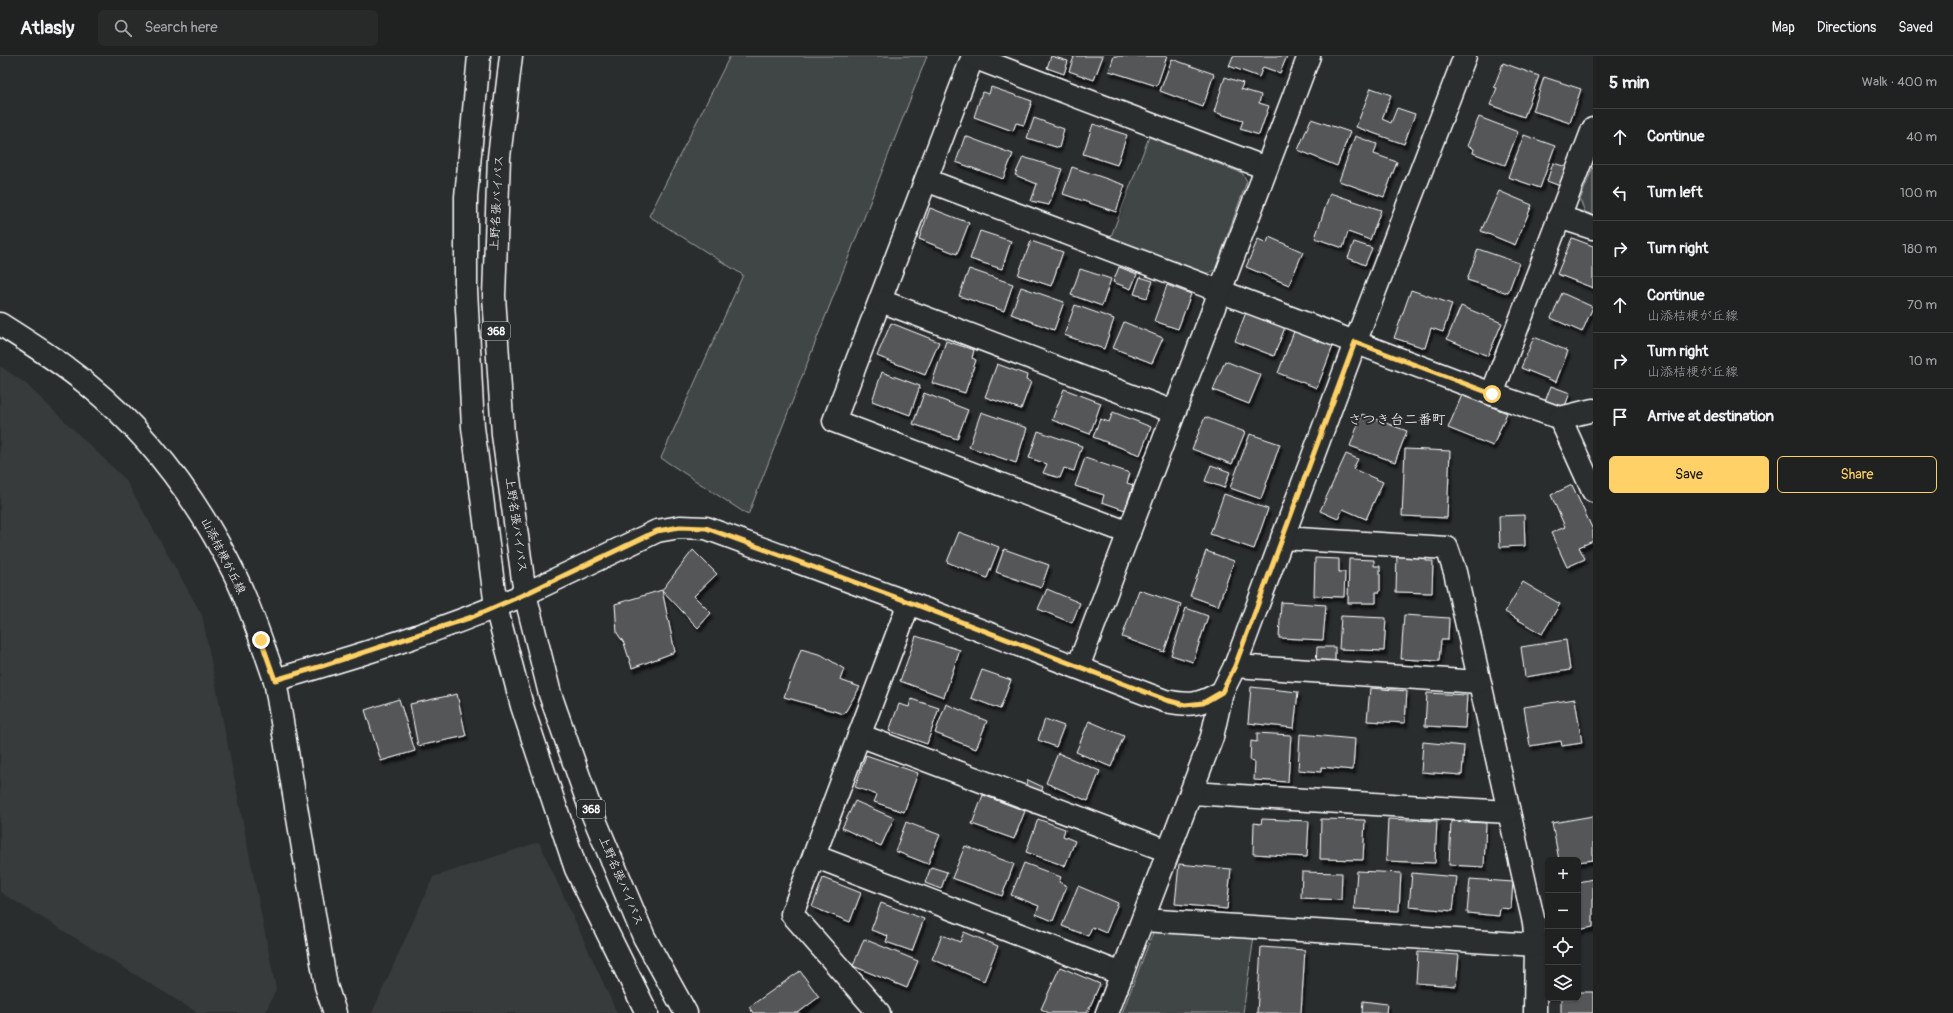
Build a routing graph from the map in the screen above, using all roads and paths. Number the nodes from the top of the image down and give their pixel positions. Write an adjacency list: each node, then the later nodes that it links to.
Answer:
1 (478, 56): 24 (main road, 368)
2 (511, 56): 22 (main road, 上野名張バイパス / 368)
3 (973, 56): 7 (main road); 8 (main road)
4 (1309, 56): 7 (main road)
5 (1465, 56): 14 (main road)
6 (1593, 129): 9 (main road)
7 (1266, 168): 11 (main road)
8 (926, 180): 11 (main road); 12 (main road)
9 (1559, 217): 10 (main road); 15 (main road)
10 (1593, 228)
11 (1220, 290): 14 (main road); 17 (main road)
12 (881, 301): 17 (main road); 20 (main road)
13 (0, 324): 27 (main road, 山添桔梗が丘線)
14 (1355, 342): 15 (main road); 21 (main road)
15 (1492, 394): 18 (main road)
16 (1593, 410): 18 (main road)
17 (1174, 412): 20 (main road)
18 (1560, 418): 19 (main road)
19 (1593, 491)
20 (1129, 533): 26 (main road)
21 (1282, 538): 25 (main road); 28 (main road)
22 (525, 594): 23 (main road); 24 (main road); 40 (main road, 上野名張バイパス / 368)
23 (909, 602): 26 (main road); 30 (main road)
24 (496, 607): 27 (main road); 39 (main road, 368)
25 (1235, 666): 28 (main road); 29 (main road)
26 (1078, 667): 29 (main road)
27 (275, 680): 38 (main road, 山添桔梗が丘線)
28 (1479, 682): 32 (main road)
29 (1222, 692): 31 (main road)
30 (859, 735): 33 (main road); 34 (main road)
31 (1191, 793): 32 (main road); 33 (main road)
32 (1508, 812): 36 (main road)
33 (1168, 851): 35 (main road)
34 (814, 856): 37 (main road); 41 (main road)
35 (1143, 920): 36 (main road); 37 (main road)
36 (1536, 945): 43 (main road)
37 (1122, 974): 42 (main road)
38 (335, 1013)
39 (647, 1013)
40 (686, 1013)
41 (879, 1013)
42 (1107, 1013)
43 (1535, 1013)

